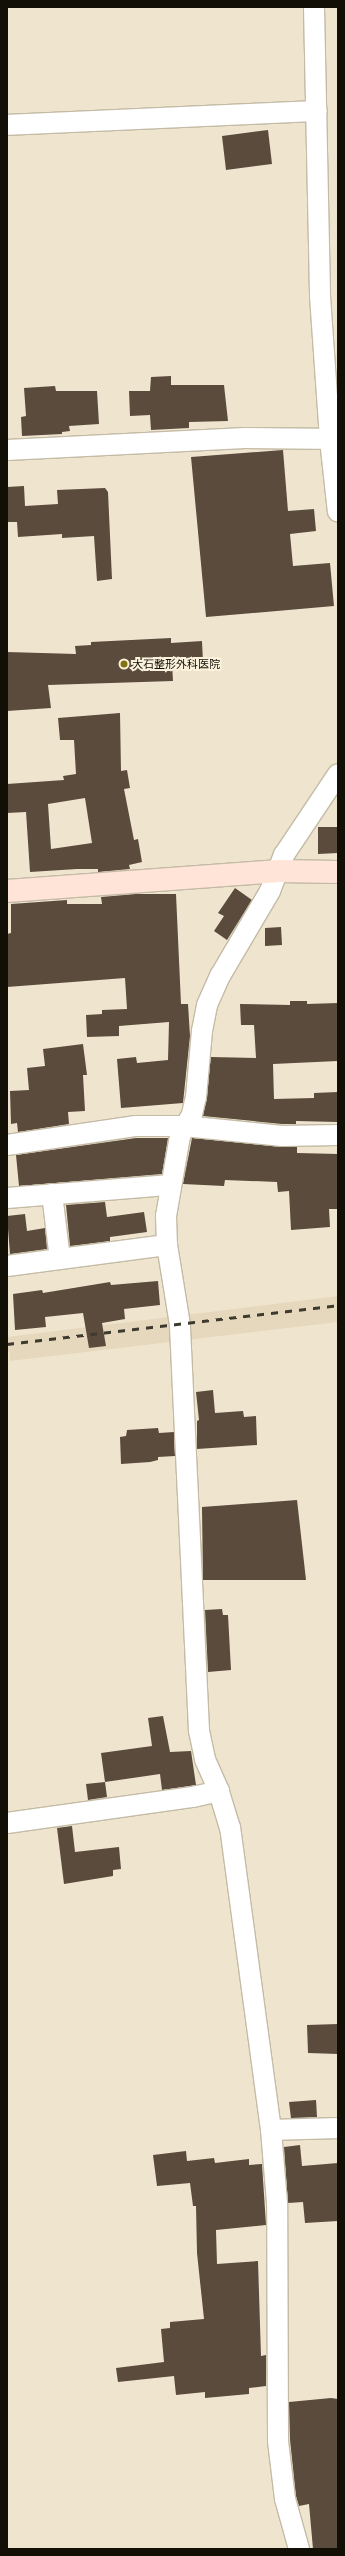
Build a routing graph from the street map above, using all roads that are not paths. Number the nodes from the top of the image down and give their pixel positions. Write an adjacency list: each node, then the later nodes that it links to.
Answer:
1 (314, 7): 2 (street)
2 (317, 111): 3 (street); 4 (street)
3 (7, 125)
4 (334, 439): 5 (street); 6 (street)
5 (7, 450)
6 (338, 512)
7 (338, 774): 8 (street)
8 (279, 871): 9 (street); 10 (street); 11 (street)
9 (338, 872)
10 (7, 891)
11 (184, 1126): 12 (street); 13 (street); 14 (street)
12 (338, 1135)
13 (7, 1145)
14 (170, 1185): 15 (street); 17 (street)
15 (52, 1194): 16 (street); 18 (street)
16 (7, 1198)
17 (167, 1245): 18 (street); 20 (street)
18 (60, 1259): 19 (street)
19 (7, 1266)
20 (218, 1791): 21 (street); 23 (street)
21 (7, 1823)
22 (338, 2128): 23 (street)
23 (271, 2130): 24 (street)
24 (299, 2549)

